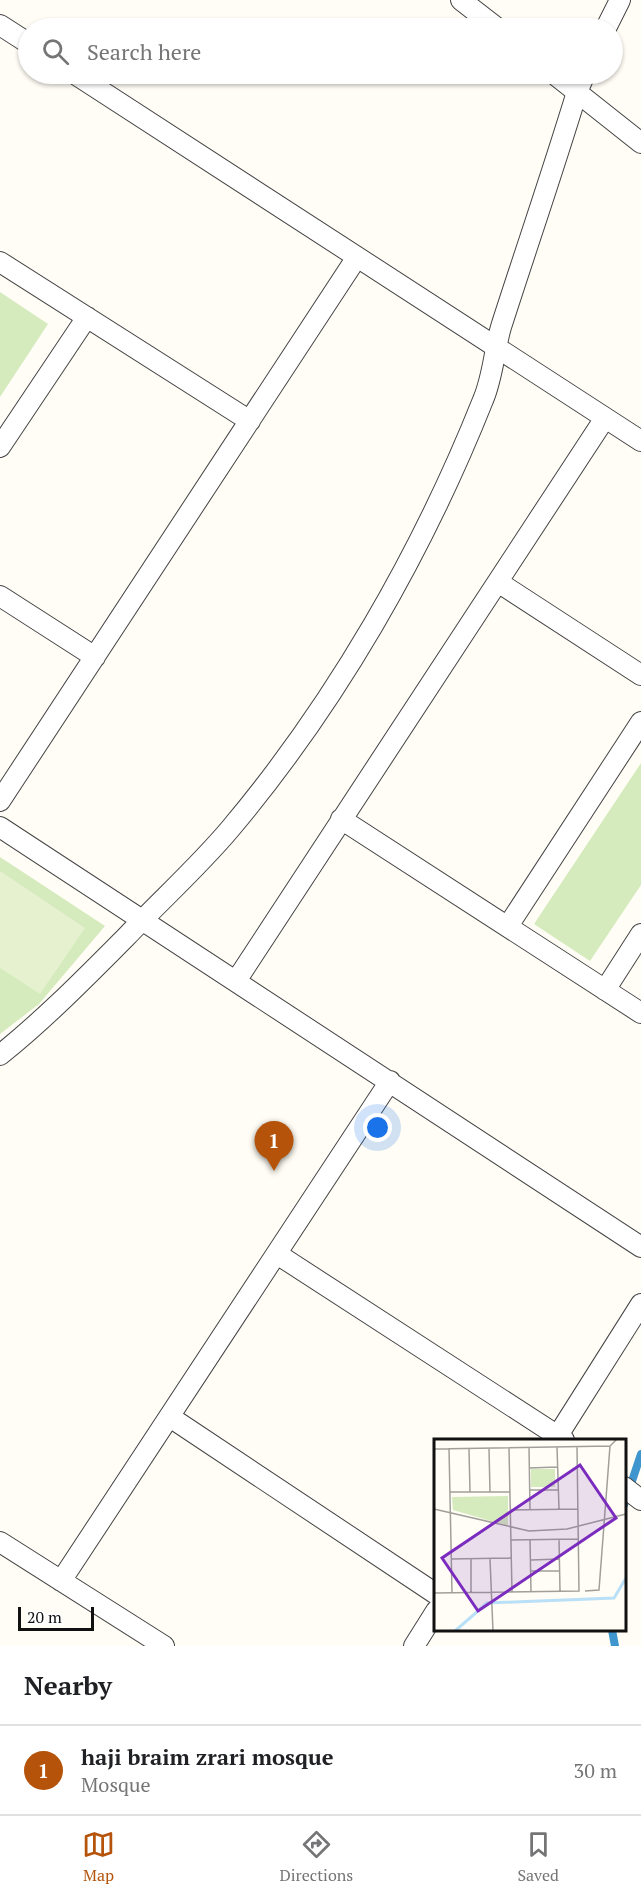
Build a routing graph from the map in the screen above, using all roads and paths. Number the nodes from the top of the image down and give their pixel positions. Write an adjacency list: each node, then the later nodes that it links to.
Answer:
1 (461, 0): 3 (street)
2 (620, 0): 4 (street)
3 (484, 18)
4 (611, 18)
5 (0, 25): 6 (street)
6 (18, 37)
7 (90, 84): 12 (street)
8 (567, 84): 10 (street)
9 (581, 84): 10 (street)
10 (577, 92): 11 (street); 15 (street)
11 (641, 143)
12 (357, 257): 15 (street); 17 (street)
13 (0, 261): 14 (street)
14 (87, 317): 17 (street); 19 (street)
15 (495, 346): 16 (street); 28 (street)
16 (605, 418): 18 (street); 20 (street)
17 (250, 421): 22 (street)
18 (641, 441)
19 (0, 447)
20 (498, 582): 23 (street); 26 (street)
21 (0, 596): 22 (street)
22 (94, 657): 25 (street)
23 (641, 675)
24 (641, 722): 29 (street)
25 (0, 801)
26 (341, 819): 29 (street); 31 (street)
27 (0, 827): 28 (street)
28 (142, 920): 31 (street); 34 (street)
29 (508, 926): 32 (street)
30 (641, 934): 32 (street)
31 (236, 981): 35 (street)
32 (605, 990): 33 (street)
33 (641, 1013)
34 (0, 1055)
35 (390, 1081): 36 (street); 37 (street)
36 (641, 1247)
37 (277, 1254): 39 (street); 40 (street)
38 (641, 1304): 40 (street)
39 (170, 1417): 44 (street); 45 (street)
40 (559, 1439)
41 (626, 1489): 42 (street)
42 (641, 1500)
43 (2, 1546): 44 (street)
44 (61, 1581): 47 (street)
45 (434, 1593)
46 (434, 1613): 48 (street)
47 (164, 1646)
48 (414, 1646)

